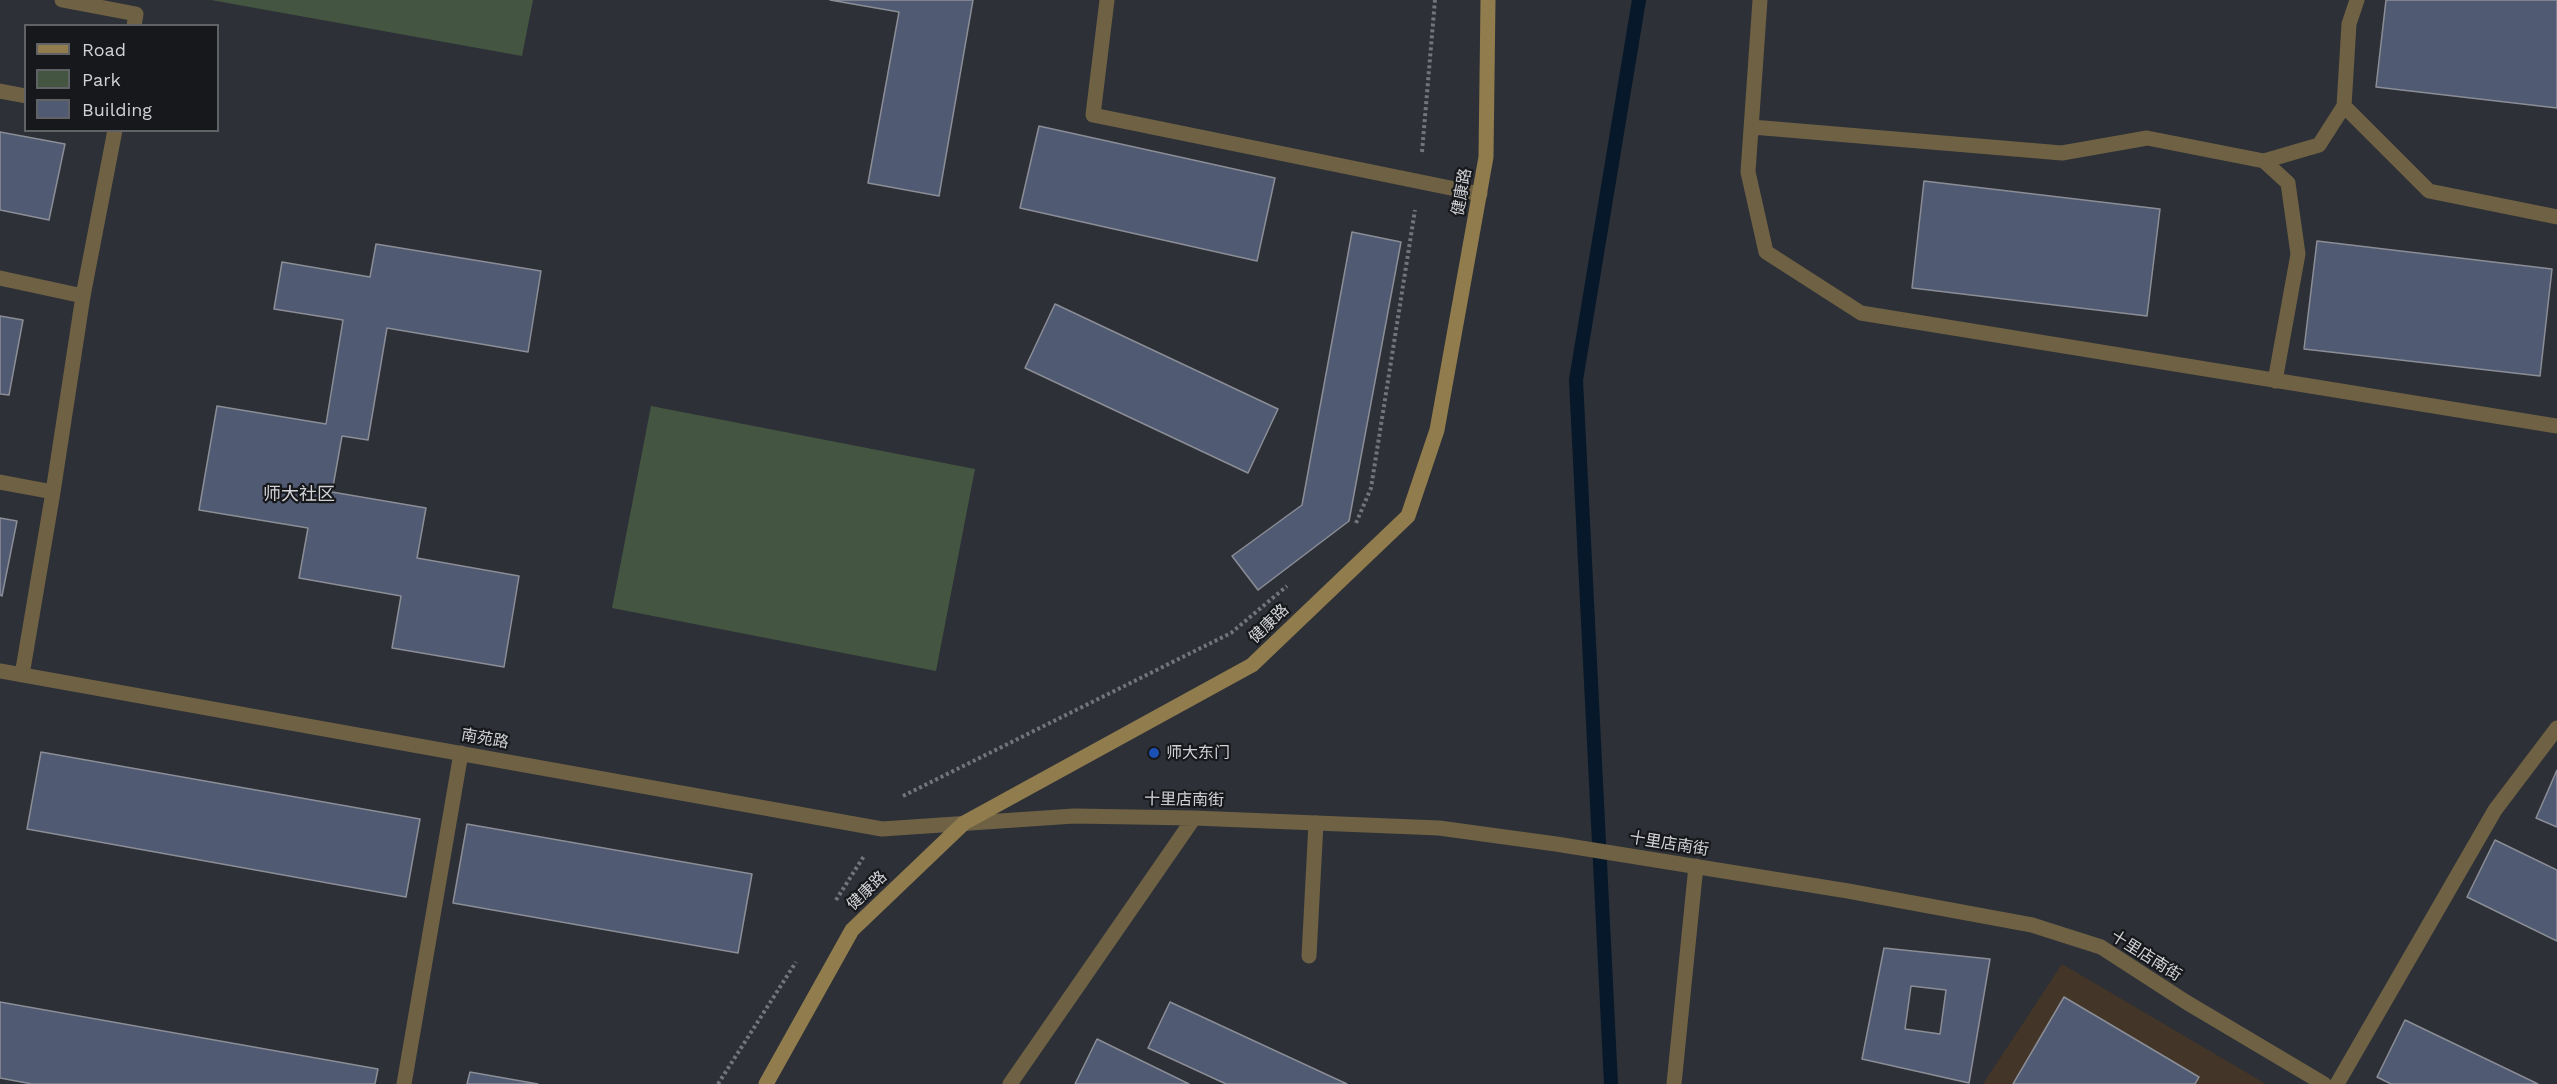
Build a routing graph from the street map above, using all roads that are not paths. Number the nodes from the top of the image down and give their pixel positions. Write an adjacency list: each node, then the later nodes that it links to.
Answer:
1 (62, 0): 6 (street)
2 (1107, 0): 13 (street)
3 (1488, 0): 13 (main road, 健康路)
4 (1760, 0): 10 (street)
5 (2357, 0): 9 (street)
6 (134, 24)
7 (0, 91): 8 (street)
8 (24, 96)
9 (2344, 106): 12 (street); 14 (street)
10 (1752, 128): 12 (street); 17 (street)
11 (115, 132): 16 (street)
12 (2264, 161): 17 (street)
13 (1480, 194): 26 (main road, 健康路)
14 (2557, 217)
15 (0, 278): 16 (street)
16 (83, 296): 20 (street)
17 (2275, 381): 18 (street)
18 (2557, 426)
19 (0, 482): 20 (street)
20 (52, 492): 22 (street)
21 (0, 671): 22 (street, 南苑路)
22 (22, 675): 24 (street, 南苑路)
23 (2557, 728): 35 (street)
24 (461, 753): 26 (street, 南苑路); 30 (street)
25 (1194, 818): 26 (street, 十里店南街); 27 (street, 十里店南街); 32 (street)
26 (964, 823): 31 (main road, 健康路)
27 (1316, 823): 28 (street, 十里店南街); 29 (street)
28 (1696, 866): 33 (street); 34 (street, 十里店南街)
29 (1309, 956)
30 (404, 1084)
31 (766, 1084)
32 (1010, 1084)
33 (1674, 1084)
34 (2324, 1084)
35 (2337, 1084)

